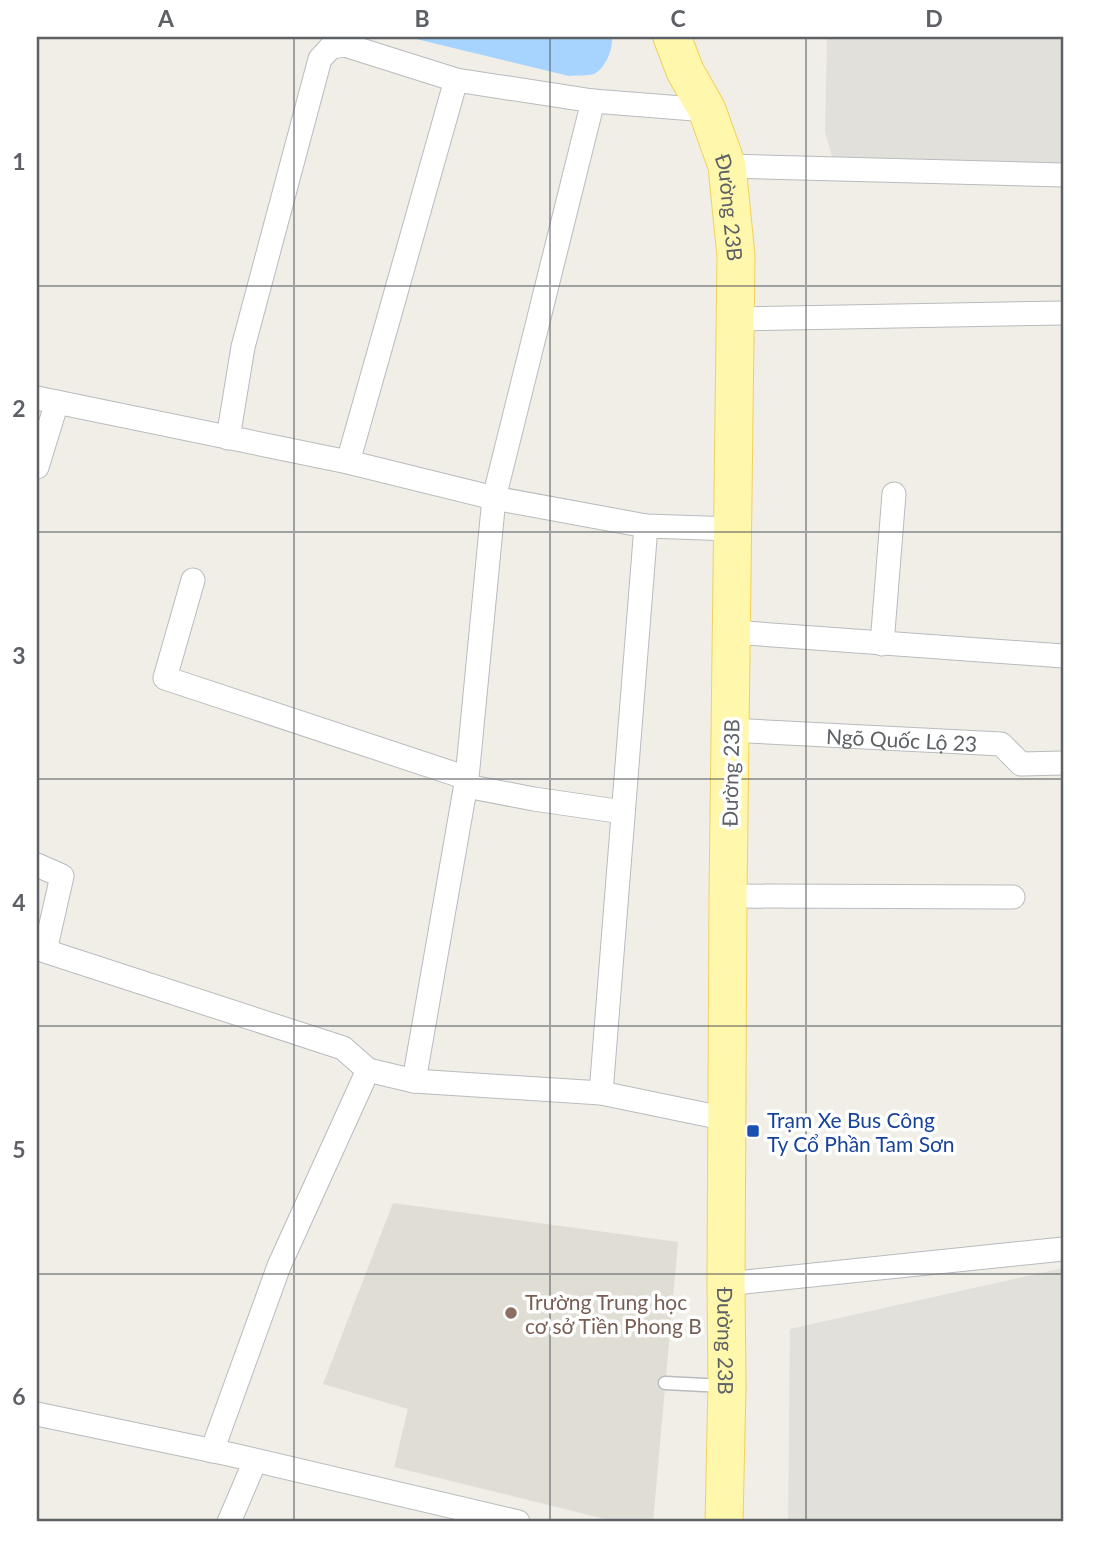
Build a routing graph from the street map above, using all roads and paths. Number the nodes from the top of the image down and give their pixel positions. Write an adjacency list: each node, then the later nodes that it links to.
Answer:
1 (672, 37): 4 (main road, Đường 23B)
2 (456, 80): 3 (street); 10 (street); 11 (street)
3 (593, 101): 4 (street); 14 (street)
4 (707, 110): 5 (main road, Đường 23B)
5 (727, 166): 6 (street); 8 (main road, Đường 23B)
6 (1063, 175)
7 (1063, 313): 8 (street)
8 (735, 318): 16 (main road, Đường 23B)
9 (47, 400): 10 (street); 12 (street)
10 (228, 438): 11 (street)
11 (348, 462): 14 (street)
12 (37, 467)
13 (894, 494): 19 (street)
14 (494, 498): 15 (street); 23 (street)
15 (646, 526): 16 (street); 24 (street)
16 (734, 529): 18 (main road, Đường 23B)
17 (193, 580): 23 (street)
18 (732, 632): 19 (street); 21 (main road, Đường 23B)
19 (882, 644): 20 (street)
20 (1063, 656)
21 (730, 730): 22 (street, Ngõ Quốc Lộ 23); 26 (main road, Đường 23B)
22 (1063, 763)
23 (466, 782): 24 (street); 29 (street)
24 (623, 812): 30 (street)
25 (37, 865): 28 (street)
26 (728, 896): 27 (street); 31 (main road, Đường 23B)
27 (1013, 897)
28 (368, 1070): 29 (street); 37 (street)
29 (414, 1081): 30 (street)
30 (601, 1093): 31 (street)
31 (727, 1119): 33 (main road, Đường 23B)
32 (1063, 1249): 33 (street)
33 (726, 1284): 35 (main road, Đường 23B)
34 (666, 1383): 35 (lane)
35 (727, 1386): 41 (main road, Đường 23B)
36 (37, 1414): 37 (street)
37 (212, 1451): 38 (street)
38 (255, 1461): 39 (street); 40 (street)
39 (229, 1522)
40 (518, 1522)
41 (724, 1522)

